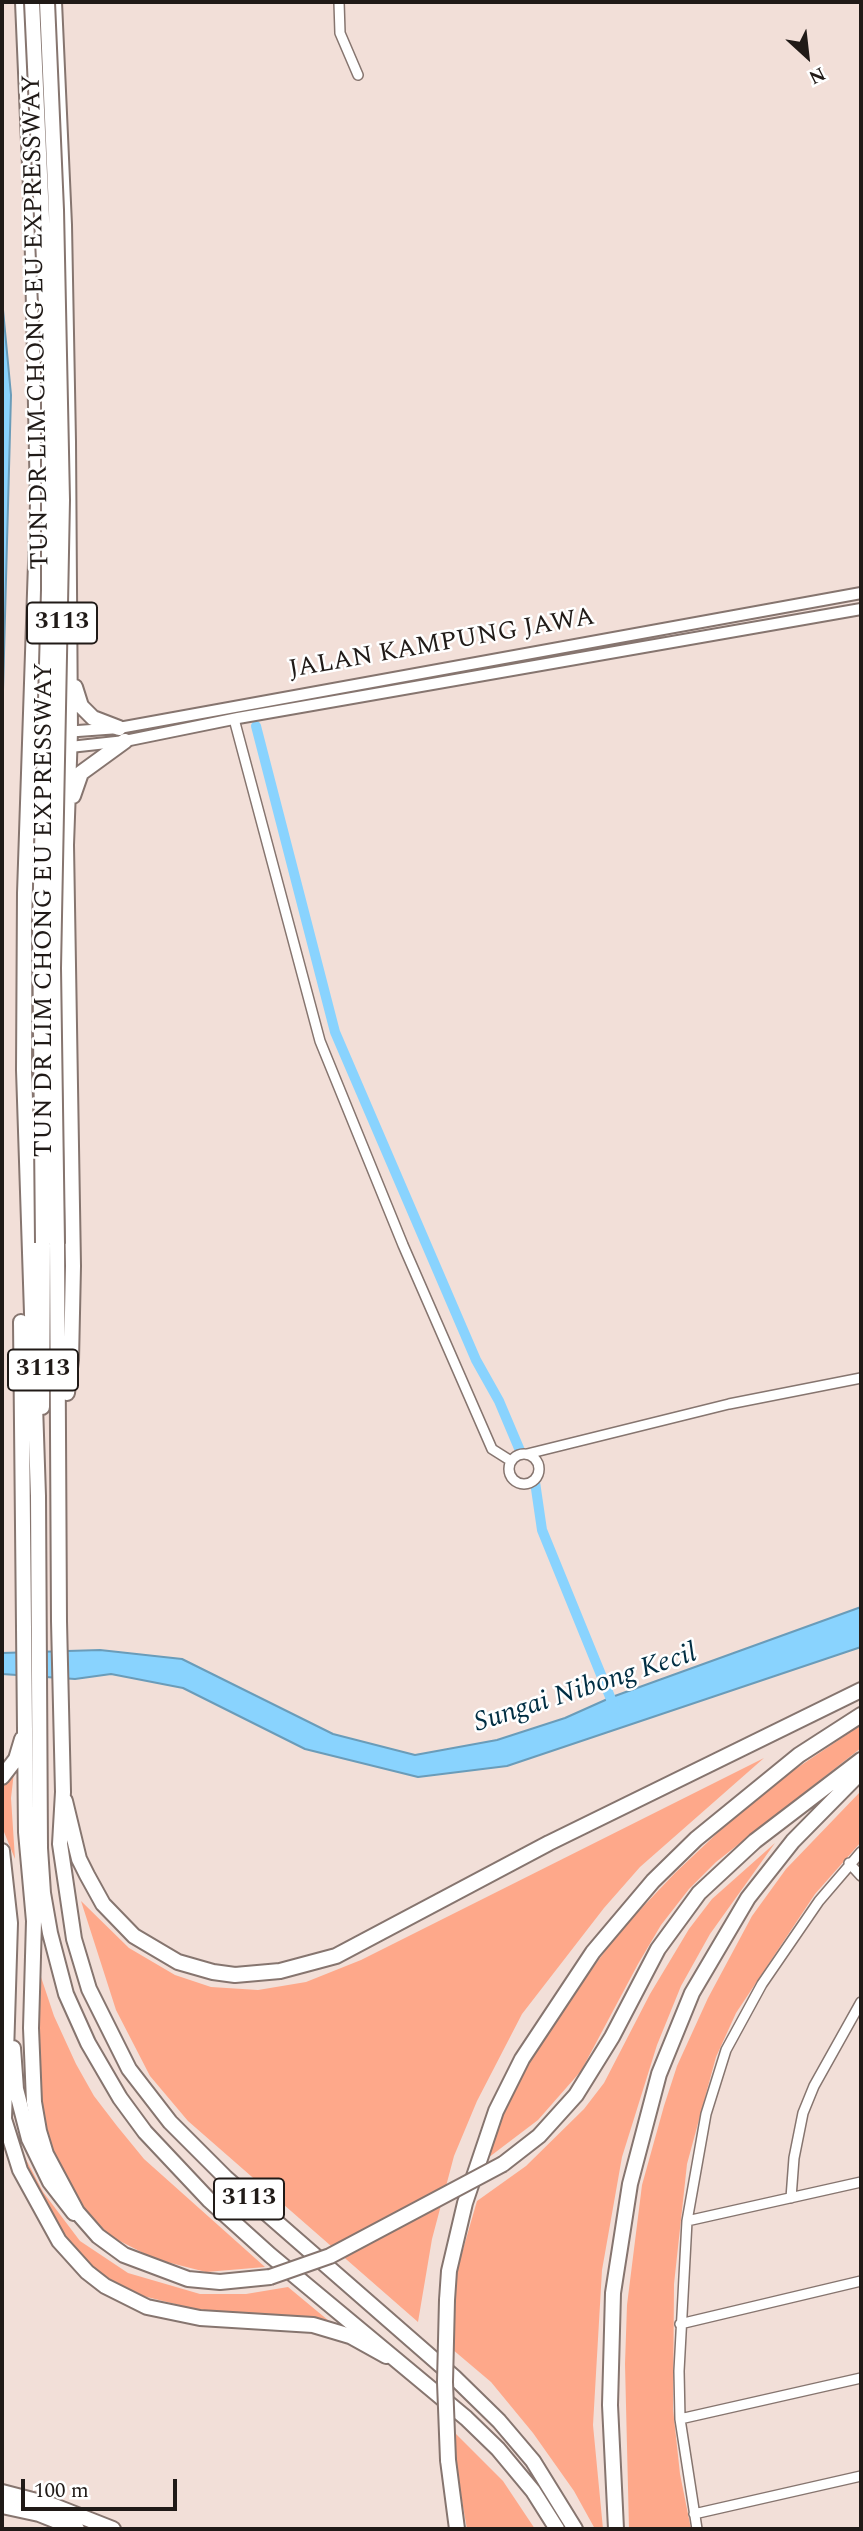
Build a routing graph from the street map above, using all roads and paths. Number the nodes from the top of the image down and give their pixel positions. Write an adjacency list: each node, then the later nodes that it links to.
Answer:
1 (23, 2): 9 (main road, TUN DR LIM CHONG EU EXPRESSWAY / 3113)
2 (32, 2): 17 (main road, 3113, bridge)
3 (47, 2): 17 (main road, 3113, bridge)
4 (54, 2): 10 (main road, TUN DR LIM CHONG EU EXPRESSWAY / 3113)
5 (339, 2): 6 (street)
6 (358, 75)
7 (861, 593): 14 (street, JALAN KAMPUNG JAWA)
8 (861, 609): 11 (street, JALAN KAMPUNG JAWA)
9 (33, 613): 12 (main road, TUN DR LIM CHONG EU EXPRESSWAY / 3113); 13 (main road)
10 (70, 651): 14 (main road); 15 (main road, TUN DR LIM CHONG EU EXPRESSWAY / 3113)
11 (234, 719): 14 (street, JALAN KAMPUNG JAWA); 22 (street)
12 (30, 732): 13 (street); 18 (main road, TUN DR LIM CHONG EU EXPRESSWAY / 3113)
13 (48, 732): 15 (main road)
14 (122, 735): 15 (street, JALAN KAMPUNG JAWA); 16 (main road)
15 (70, 739): 16 (main road, TUN DR LIM CHONG EU EXPRESSWAY / 3113)
16 (66, 845): 20 (main road, TUN DR LIM CHONG EU EXPRESSWAY / 3113)
17 (50, 1244): 20 (main road, TUN DR LIM CHONG EU EXPRESSWAY / 3113); 23 (main road, TUN DR LIM CHONG EU EXPRESSWAY / 3113)
18 (29, 1296): 23 (main road, TUN DR LIM CHONG EU EXPRESSWAY / 3113); 24 (main road)
19 (861, 1378): 21 (street)
20 (60, 1439): 32 (main road, TUN DR LIM CHONG EU EXPRESSWAY / 3113)
21 (527, 1454): 22 (street); 22 (street)
22 (511, 1461)
23 (38, 1496): 24 (main road, TUN DR LIM CHONG EU EXPRESSWAY / 3113)
24 (32, 1624): 26 (main road, TUN DR LIM CHONG EU EXPRESSWAY / 3113)
25 (861, 1690): 32 (main road)
26 (33, 1694): 28 (main road); 45 (main road, TUN DR LIM CHONG EU EXPRESSWAY / 3113)
27 (861, 1715): 54 (main road, bridge)
28 (27, 1722): 31 (main road); 42 (main road)
29 (861, 1760): 42 (main road, bridge)
30 (861, 1772): 57 (main road)
31 (2, 1777)
32 (63, 1792): 56 (main road, TUN DR LIM CHONG EU EXPRESSWAY / 3113)
33 (2, 1851): 38 (main road)
34 (861, 1852): 35 (street)
35 (849, 1863): 36 (street); 41 (street)
36 (861, 1876)
37 (861, 2002): 40 (street)
38 (9, 2008): 42 (main road); 45 (main road)
39 (861, 2182): 40 (street)
40 (792, 2198): 41 (street)
41 (687, 2221): 44 (street)
42 (98, 2236)
43 (861, 2281): 44 (street)
44 (680, 2324): 47 (street)
45 (400, 2364): 55 (main road, TUN DR LIM CHONG EU EXPRESSWAY / 3113)
46 (861, 2378): 47 (street)
47 (680, 2419): 51 (street)
48 (861, 2476): 51 (street)
49 (2, 2492): 53 (main road)
50 (2, 2506): 52 (main road)
51 (694, 2514): 58 (street)
52 (77, 2529)
53 (113, 2529)
54 (457, 2529)
55 (557, 2529)
56 (575, 2529)
57 (616, 2529)
58 (697, 2529)

